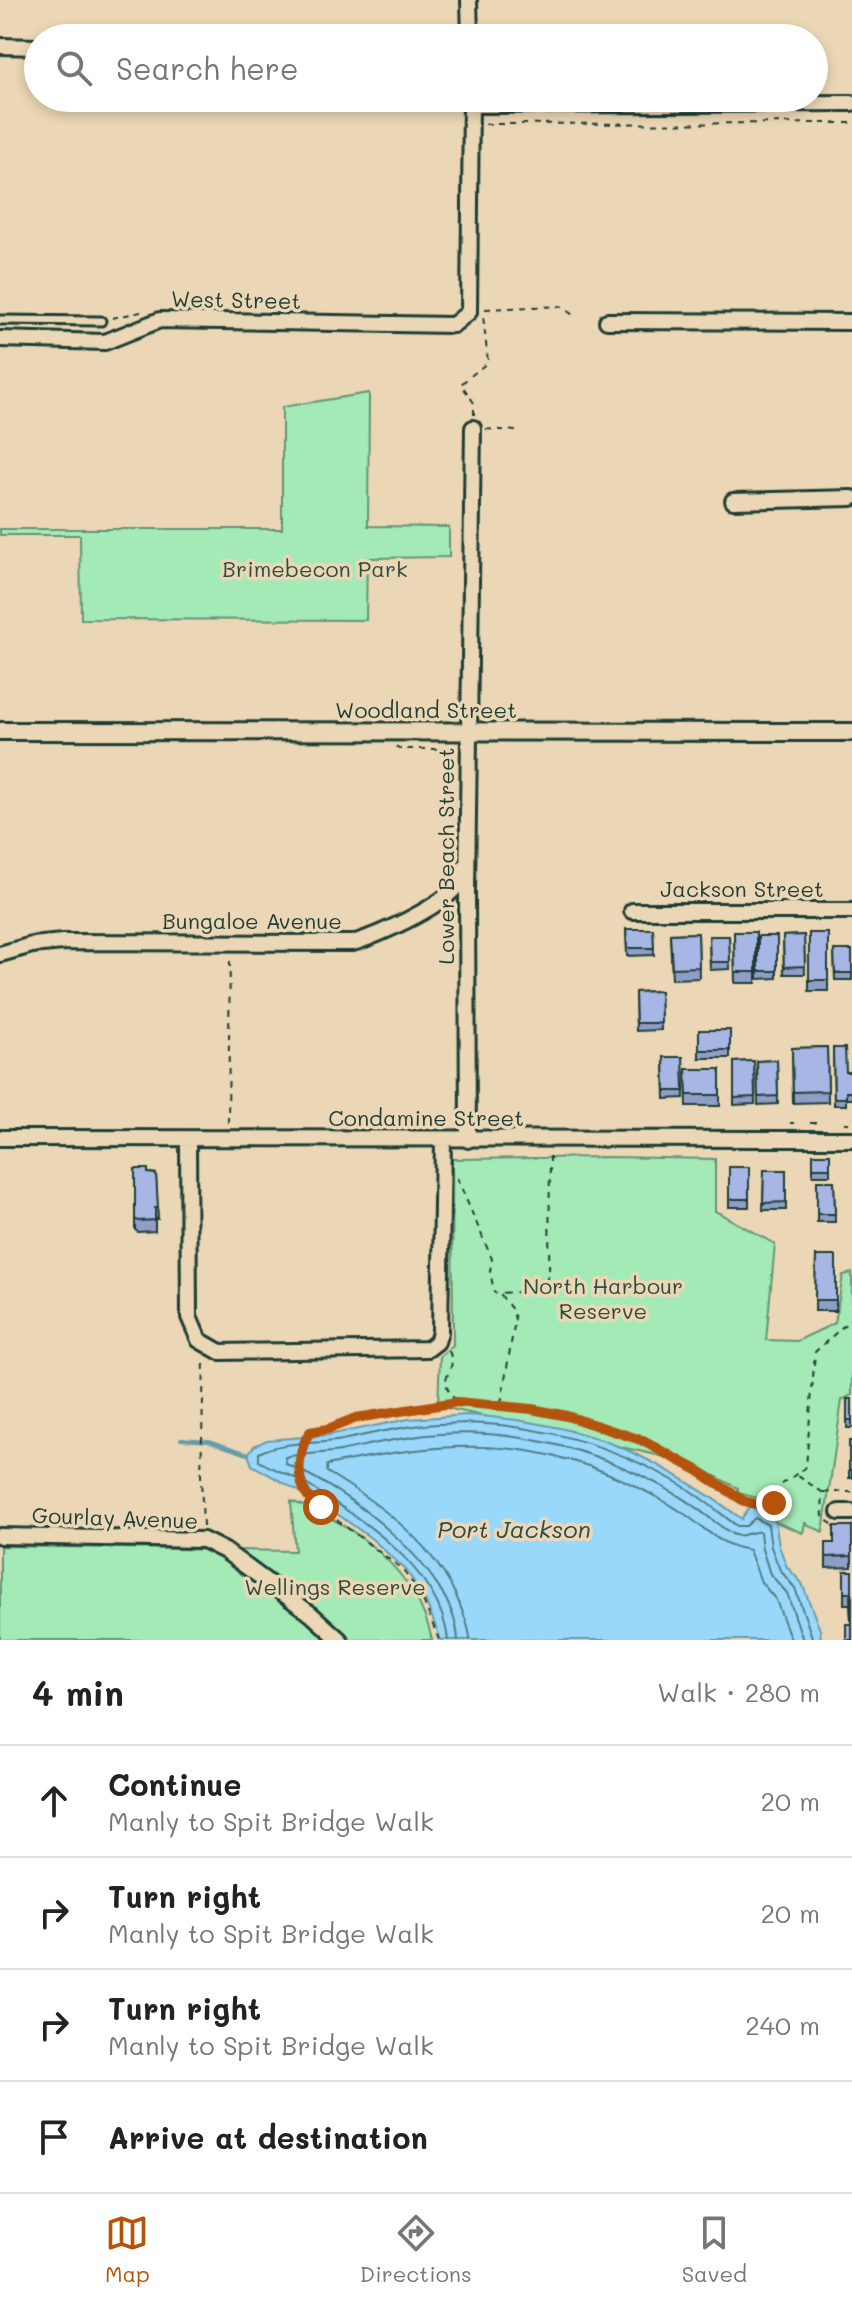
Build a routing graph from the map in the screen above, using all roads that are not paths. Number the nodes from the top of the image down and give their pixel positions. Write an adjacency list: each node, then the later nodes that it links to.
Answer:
1 (469, 0): 2 (street)
2 (470, 24)
3 (0, 46): 4 (street)
4 (24, 47)
5 (828, 103): 6 (street)
6 (852, 103)
7 (471, 112): 12 (street, West Street)
8 (0, 320): 9 (lane)
9 (101, 321)
10 (607, 321): 11 (street)
11 (852, 322)
12 (0, 339)
13 (473, 428): 17 (street, Lower Beach Street)
14 (852, 498): 15 (street)
15 (733, 501)
16 (0, 731): 17 (street, Woodland Street)
17 (469, 732): 18 (street, Woodland Street); 19 (street, Lower Beach Street)
18 (852, 732)
19 (468, 854): 22 (street, Bungaloe Avenue); 27 (street, Lower Beach Street)
20 (632, 911): 21 (street, Jackson Street)
21 (852, 911)
22 (0, 954)
23 (0, 1138): 25 (street, Condamine Street)
24 (852, 1139): 27 (street, Condamine Street)
25 (188, 1140): 26 (street, Condamine Street); 26 (street)
26 (443, 1140): 27 (street, Condamine Street)
27 (468, 1140)
28 (0, 1536): 29 (street, Gourlay Avenue)
29 (340, 1640)

